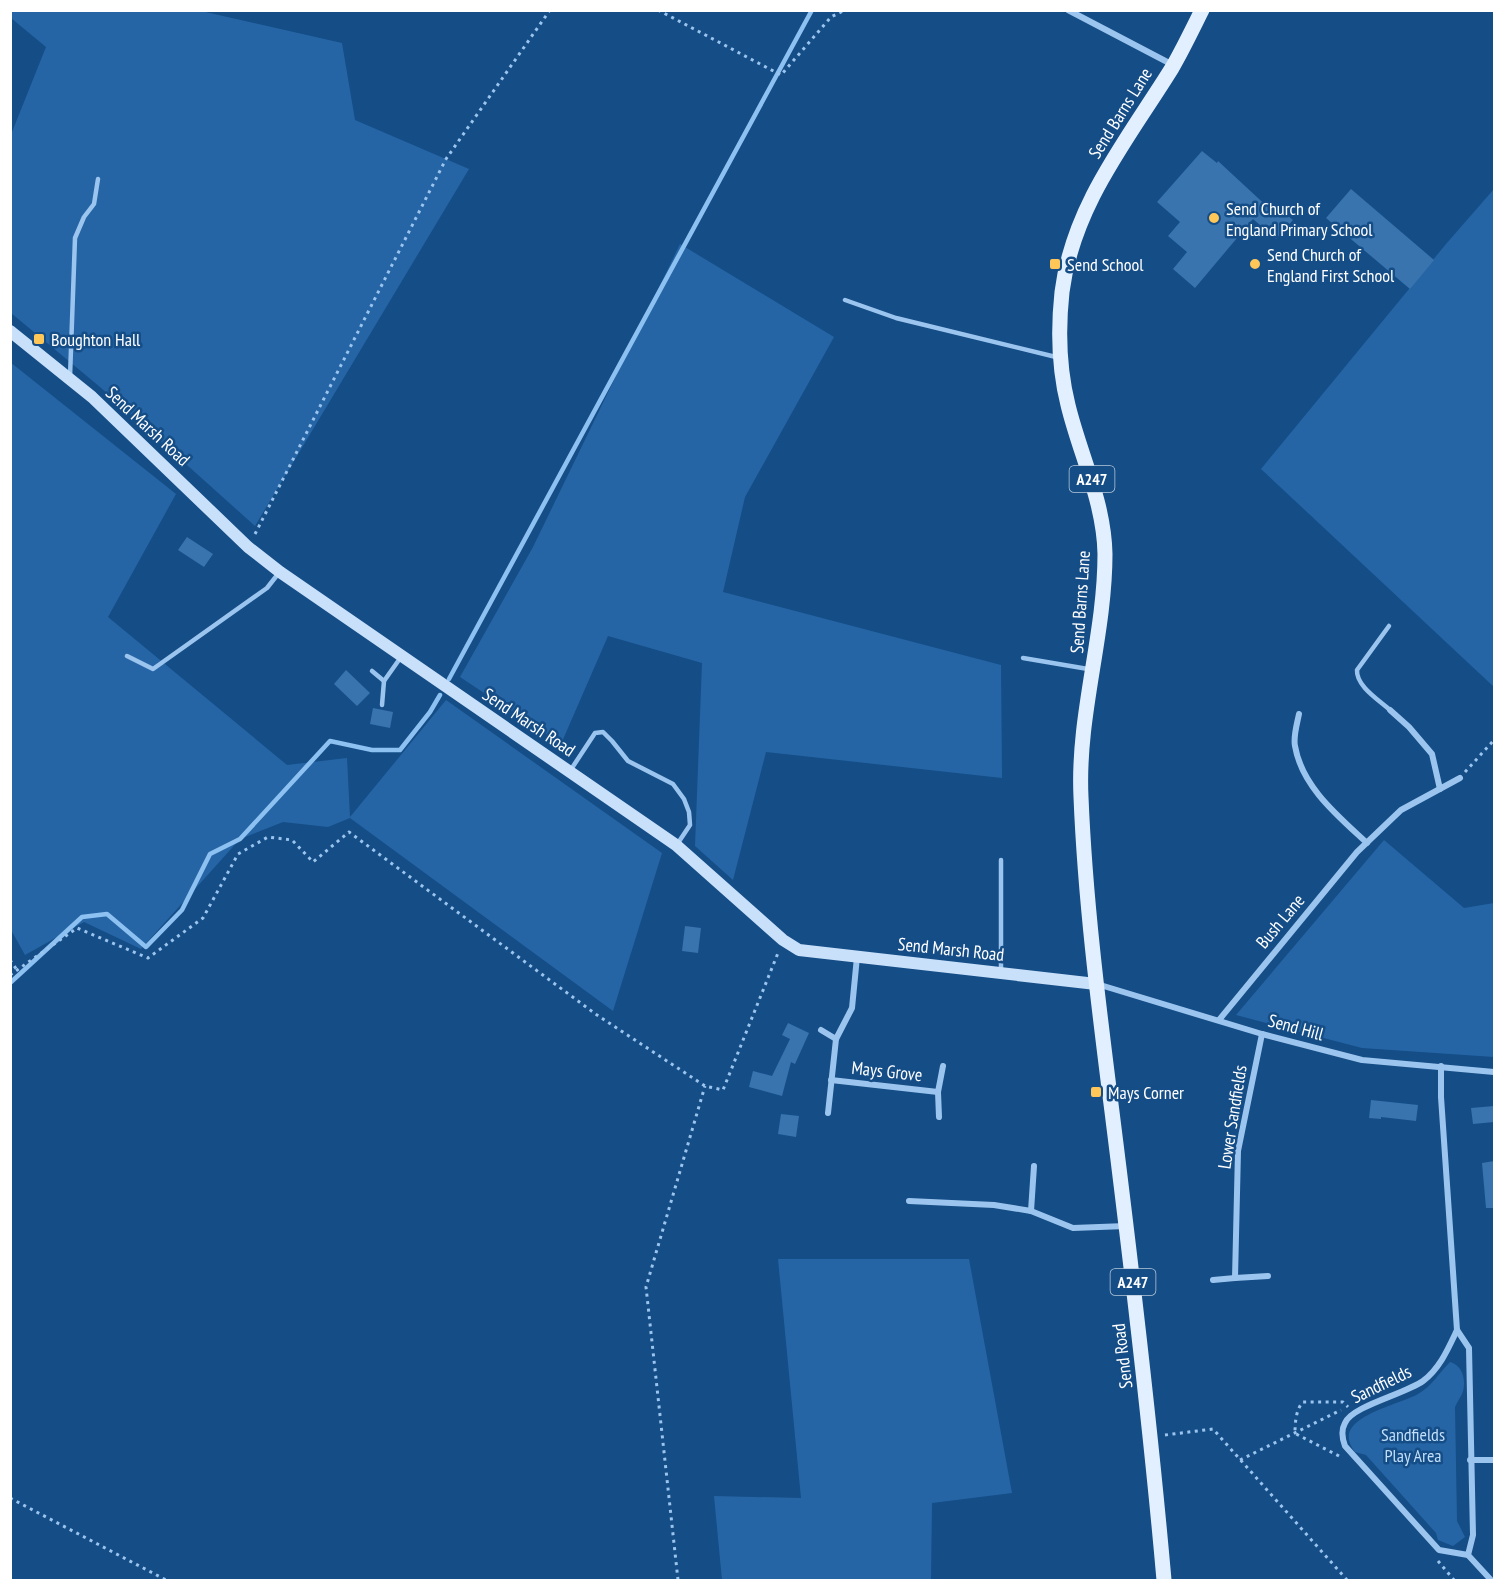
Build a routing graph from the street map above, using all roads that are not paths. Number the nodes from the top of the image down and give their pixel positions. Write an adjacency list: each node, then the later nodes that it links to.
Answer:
1 (1068, 10): 3 (street)
2 (1203, 10): 3 (main road, Send Barns Lane / A247)
3 (1173, 65): 7 (main road, Send Barns Lane / A247)
4 (98, 179): 8 (lane)
5 (845, 300): 7 (lane)
6 (10, 331): 8 (main road, Send Marsh Road)
7 (1061, 358): 15 (main road, Send Barns Lane / A247)
8 (69, 379): 9 (main road, Send Marsh Road)
9 (280, 572): 11 (lane); 12 (main road, Send Marsh Road)
10 (1389, 626): 18 (lane)
11 (127, 656)
12 (401, 657): 16 (lane); 20 (main road, Send Marsh Road)
13 (1023, 658): 15 (lane)
14 (372, 670): 16 (lane)
15 (1094, 670): 28 (main road, Send Barns Lane / A247)
16 (384, 681): 17 (lane)
17 (382, 705)
18 (1390, 710): 22 (street)
19 (1299, 714): 23 (street)
20 (570, 771): 24 (main road, Send Marsh Road); 24 (lane)
21 (1460, 778): 22 (street, Bush Lane)
22 (1440, 789): 23 (street, Bush Lane)
23 (1367, 843): 29 (street, Bush Lane)
24 (676, 845): 26 (main road, Send Marsh Road)
25 (1001, 860): 27 (lane)
26 (858, 957): 27 (main road, Send Marsh Road); 32 (street)
27 (1001, 972): 28 (main road, Send Marsh Road)
28 (1096, 984): 29 (street, Send Hill); 43 (main road, Send Road / A247)
29 (1219, 1020): 31 (street, Send Hill)
30 (821, 1030): 32 (street, Mays Grove)
31 (1262, 1034): 34 (street, Send Hill); 45 (street, Lower Sandfields)
32 (836, 1039): 36 (street)
33 (943, 1066): 37 (street, Mays Grove)
34 (1441, 1066): 35 (street, Send Hill); 47 (street)
35 (1494, 1072)
36 (831, 1080): 37 (street, Mays Grove); 38 (street, Mays Grove)
37 (938, 1092): 39 (street, Mays Grove)
38 (828, 1113)
39 (939, 1116)
40 (1034, 1166): 42 (street)
41 (909, 1201): 42 (street)
42 (1031, 1210): 43 (street)
43 (1126, 1226): 51 (main road, Send Road / A247)
44 (1268, 1276): 45 (street)
45 (1235, 1278): 46 (street)
46 (1213, 1280)
47 (1457, 1330): 48 (street); 50 (street, Sandfields)
48 (1470, 1460): 49 (street); 50 (street)
49 (1494, 1460)
50 (1468, 1555): 52 (street)
51 (1164, 1581)
52 (1491, 1581)

